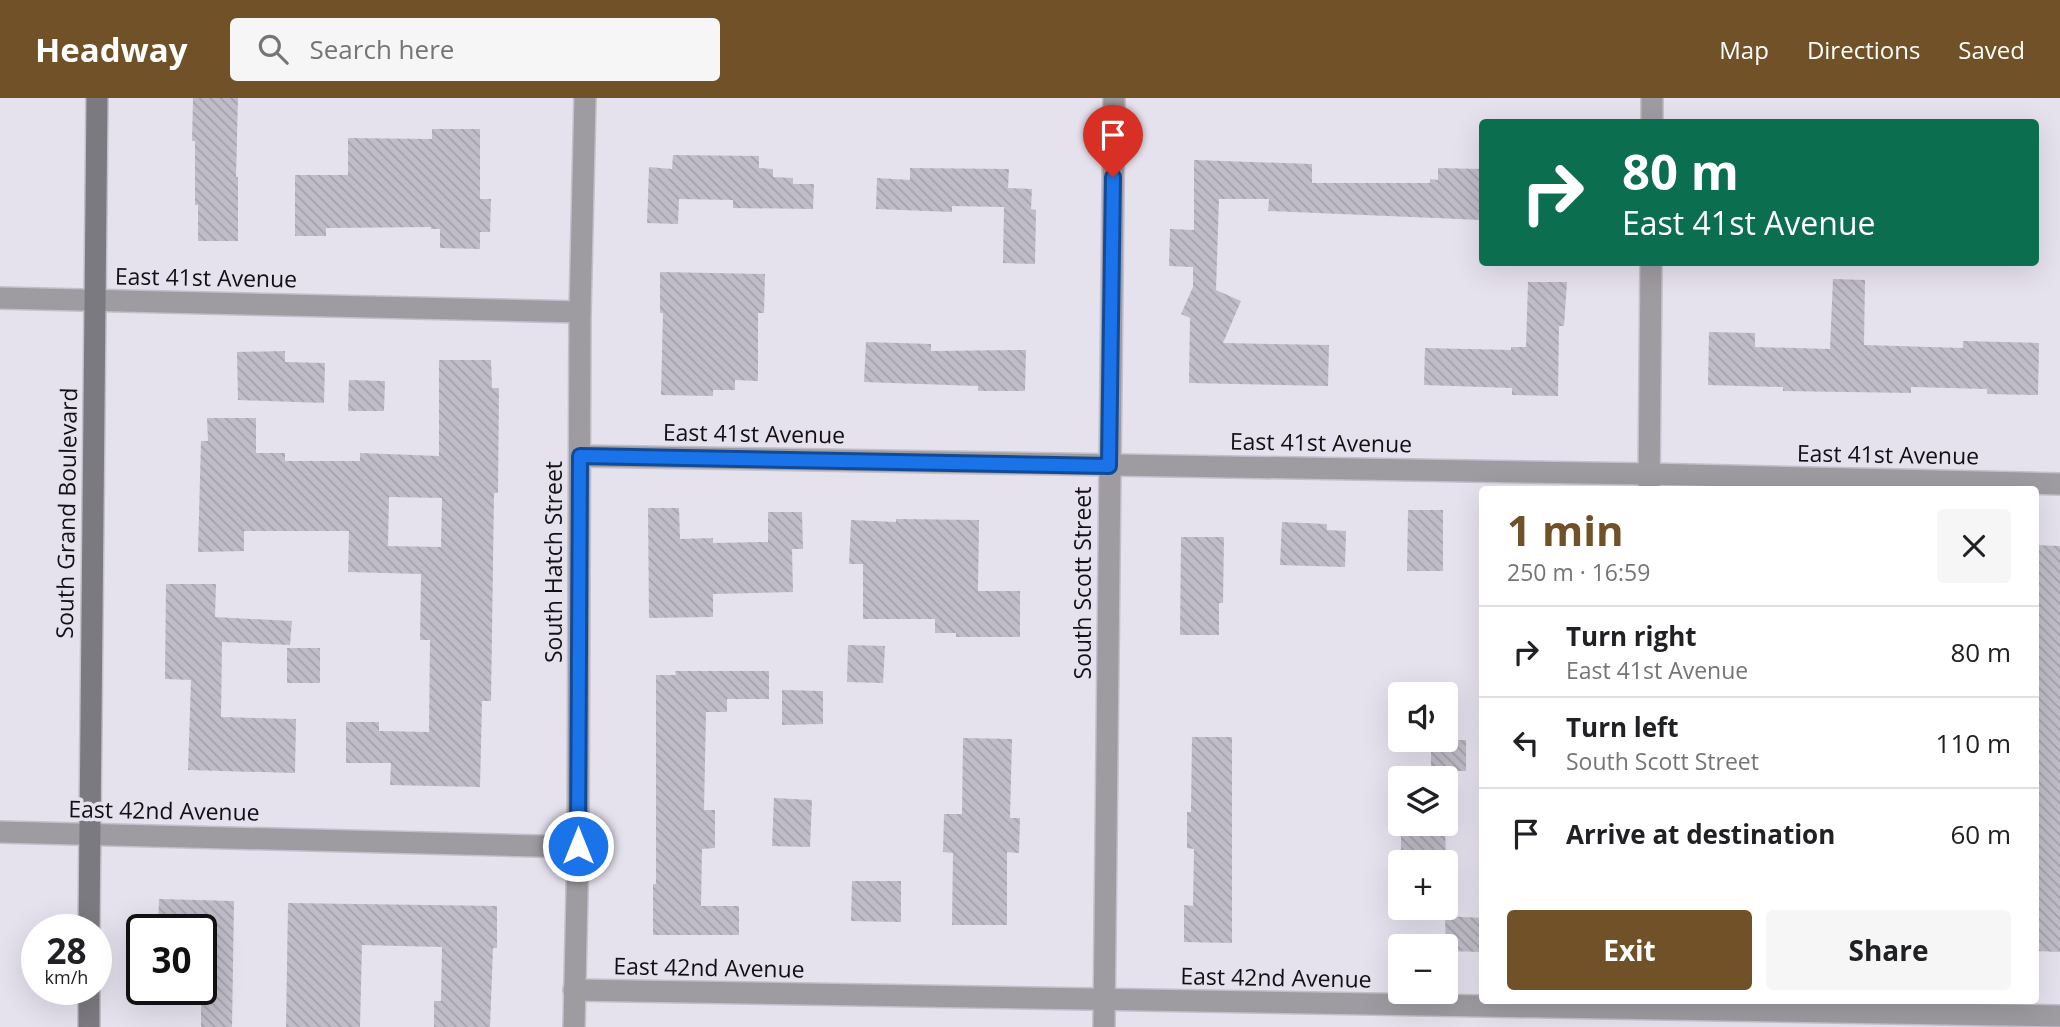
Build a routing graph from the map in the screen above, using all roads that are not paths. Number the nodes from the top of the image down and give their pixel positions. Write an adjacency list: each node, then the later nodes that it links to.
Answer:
1 (97, 98): 8 (main road, South Grand Boulevard)
2 (585, 98): 9 (street, South Hatch Street)
3 (1114, 98): 11 (street, South Scott Street)
4 (1652, 98): 5 (street)
5 (1652, 119)
6 (1651, 266): 12 (street)
7 (0, 298): 8 (street, East 41st Avenue)
8 (94, 300): 9 (street, East 41st Avenue); 15 (main road, South Grand Boulevard)
9 (580, 312): 10 (street, South Hatch Street)
10 (580, 456): 11 (street, East 41st Avenue); 16 (street, South Hatch Street)
11 (1109, 466): 12 (street, East 41st Avenue); 19 (street, South Scott Street)
12 (1649, 482): 13 (street, East 41st Avenue)
13 (2060, 484)
14 (0, 832): 15 (street, East 42nd Avenue)
15 (90, 835): 16 (street, East 42nd Avenue); 17 (main road, South Grand Boulevard)
16 (578, 846): 18 (street, South Hatch Street)
17 (89, 914)
18 (574, 990): 19 (street, East 42nd Avenue); 24 (street, South Hatch Street)
19 (1105, 1000): 21 (street, East 42nd Avenue); 25 (street, South Scott Street)
20 (89, 1005): 23 (main road)
21 (1645, 1012): 22 (street, East 42nd Avenue)
22 (2060, 1016)
23 (89, 1027)
24 (574, 1027)
25 (1104, 1027)

